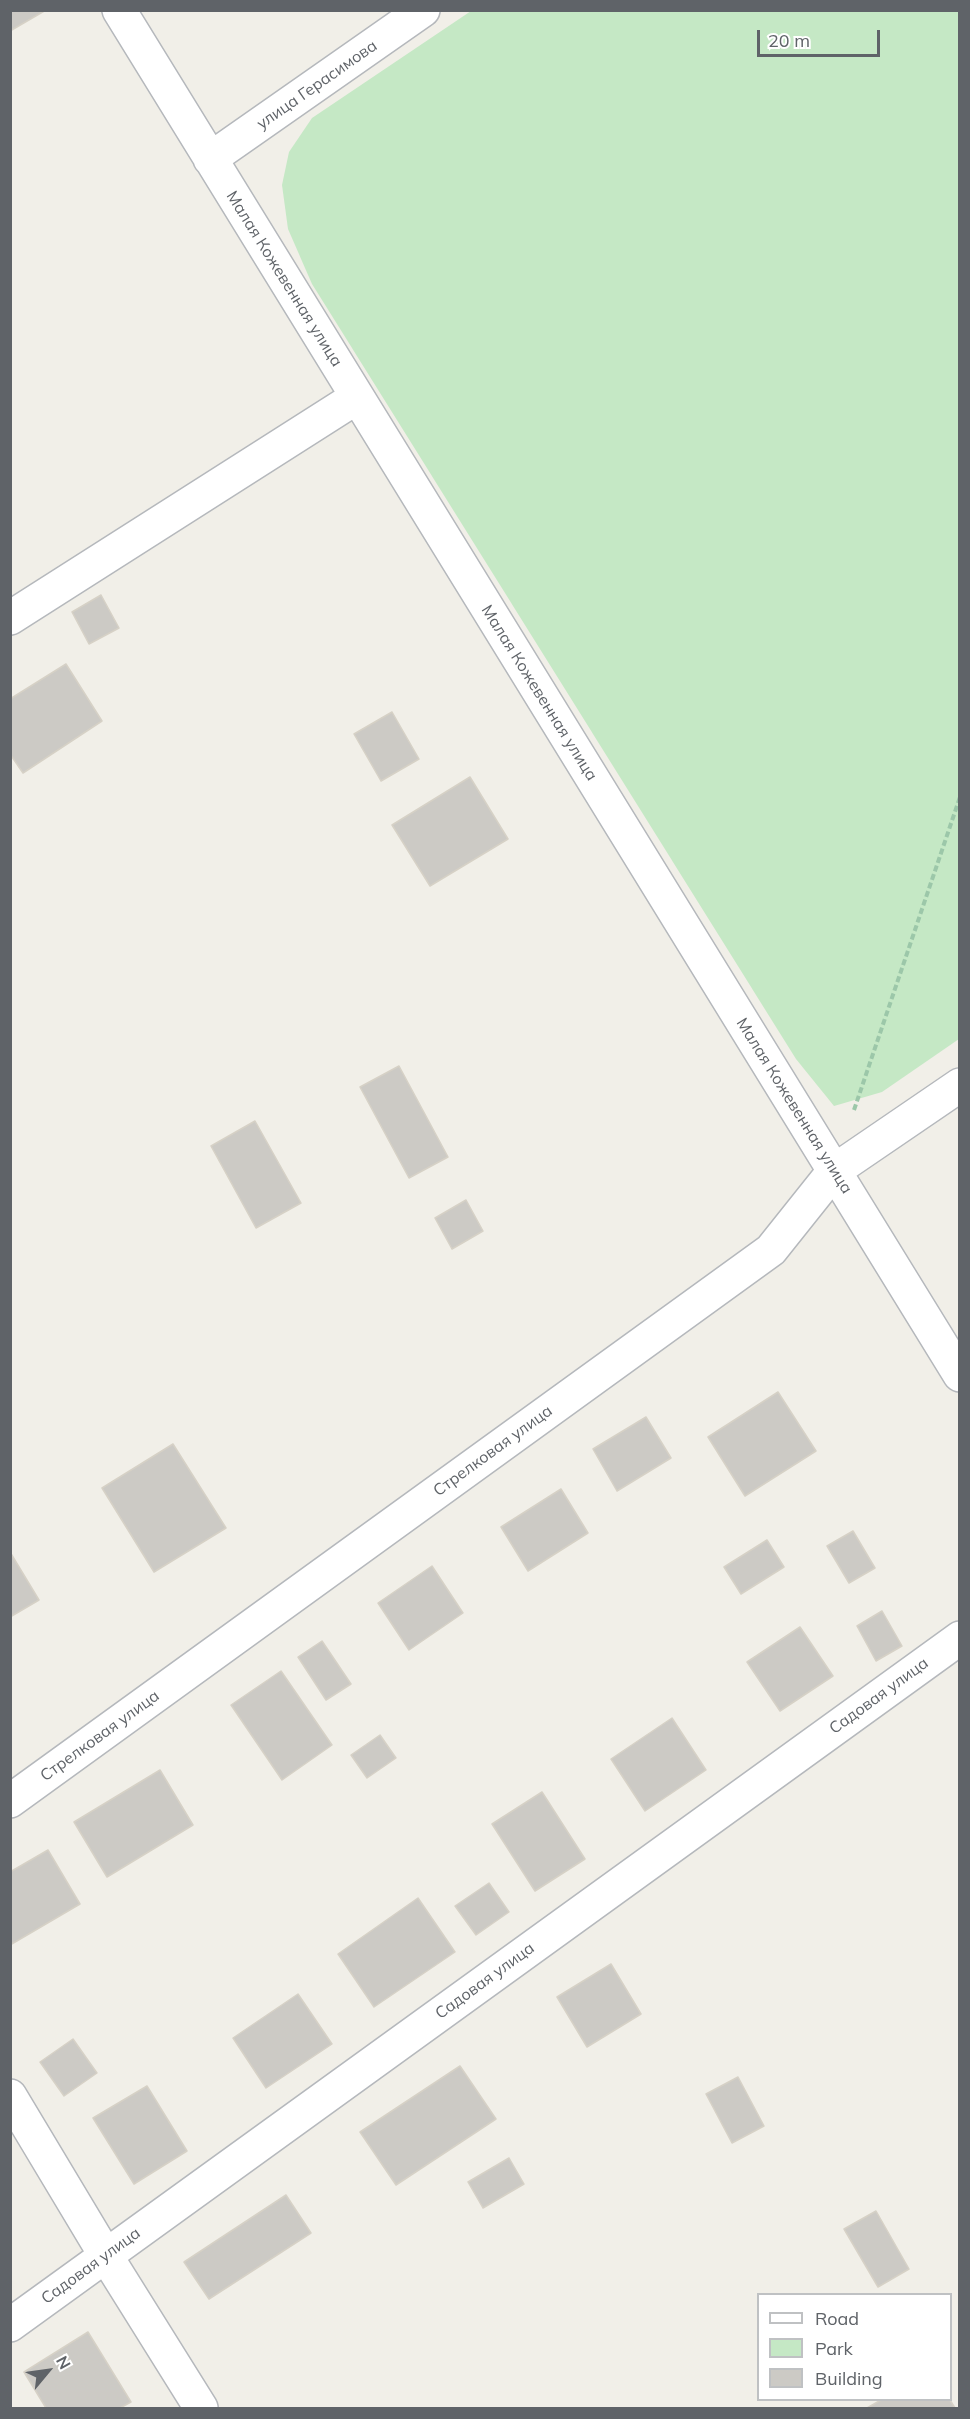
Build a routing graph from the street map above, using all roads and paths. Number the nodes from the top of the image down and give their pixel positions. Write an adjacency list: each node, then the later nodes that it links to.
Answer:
1 (119, 10): 3 (street, Малая Кожевенная улица)
2 (423, 10): 3 (street, улица Герасимова)
3 (210, 159): 4 (street, Малая Кожевенная улица)
4 (357, 397): 5 (street); 9 (street, Малая Кожевенная улица)
5 (10, 618)
6 (960, 797): 8 (path)
7 (960, 1085): 9 (street, Стрелковая улица)
8 (853, 1114)
9 (834, 1170): 10 (street, Малая Кожевенная улица); 12 (street, Стрелковая улица)
10 (960, 1375)
11 (960, 1638): 14 (street, Садовая улица)
12 (10, 1801)
13 (10, 2096): 14 (street)
14 (106, 2256): 15 (street, Садовая улица); 16 (street)
15 (10, 2325)
16 (201, 2409)

